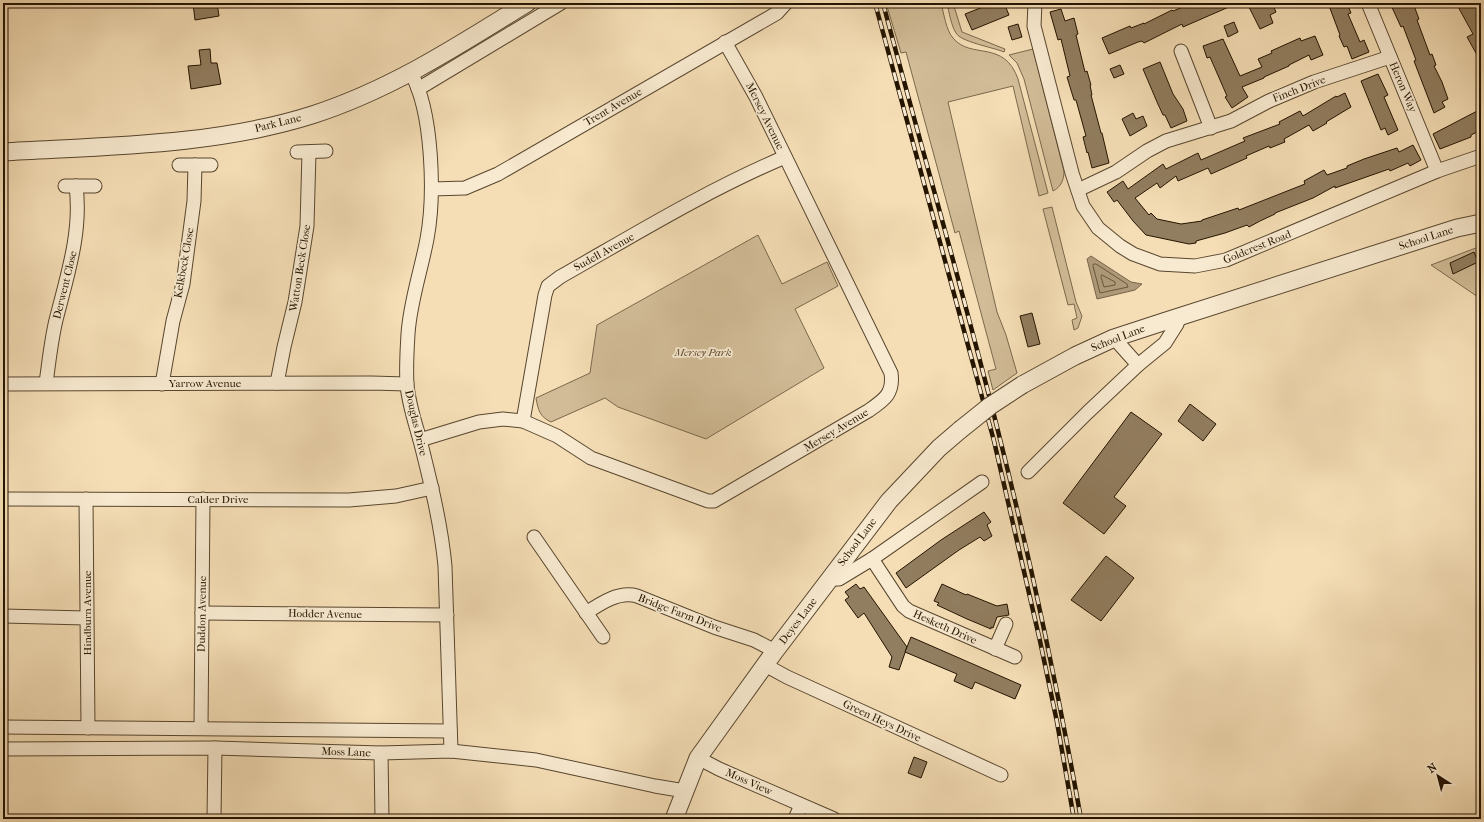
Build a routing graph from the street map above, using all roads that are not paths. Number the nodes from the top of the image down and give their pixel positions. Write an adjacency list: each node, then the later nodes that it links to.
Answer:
1 (526, 3): 9 (street, Park Lane)
2 (561, 3): 10 (street)
3 (786, 3): 6 (street, Trent Avenue)
4 (1035, 3): 22 (street, Goldcrest Road)
5 (1368, 3): 8 (street, Heron Way)
6 (725, 42): 15 (street, Mersey Avenue); 21 (street, Trent Avenue)
7 (1181, 51): 11 (street)
8 (1390, 57): 11 (street, Finch Drive); 19 (street, Heron Way)
9 (411, 73): 10 (street, Douglas Drive); 13 (street, Park Lane)
10 (418, 89): 21 (street, Douglas Drive)
11 (1211, 128): 22 (street, Finch Drive)
12 (326, 151): 28 (street, Watton Beck Close)
13 (3, 152)
14 (1481, 156): 19 (street, Goldcrest Road)
15 (785, 157): 32 (street, Sudell Avenue); 32 (street, Mersey Avenue)
16 (179, 165): 18 (street)
17 (211, 165): 18 (street)
18 (195, 166): 30 (street, Kelkbeck Close)
19 (1437, 171): 22 (street, Goldcrest Road)
20 (95, 186): 27 (street, Derwent Close)
21 (432, 189): 31 (street, Douglas Drive)
22 (1078, 190)
23 (1481, 222): 24 (street, School Lane)
24 (1179, 316): 25 (street, School Lane); 26 (street)
25 (1114, 338): 26 (street); 42 (street, School Lane, bridge)
26 (1138, 365): 34 (street)
27 (46, 383): 29 (street, Yarrow Avenue); 30 (street, Yarrow Avenue)
28 (277, 383): 30 (street, Yarrow Avenue); 31 (street, Yarrow Avenue)
29 (3, 384)
30 (162, 384)
31 (407, 384): 33 (street, Douglas Drive)
32 (523, 421): 33 (street, Mersey Avenue)
33 (420, 440): 36 (street, Douglas Drive)
34 (1028, 472)
35 (982, 482): 41 (street)
36 (432, 488): 39 (street, Calder Drive); 45 (street, Douglas Drive)
37 (86, 498): 38 (street, Calder Drive); 39 (street, Calder Drive); 47 (street, Hindburn Avenue)
38 (3, 499)
39 (203, 499): 43 (street, Duddon Avenue)
40 (534, 537): 44 (street)
41 (872, 558): 42 (street); 50 (street, Hesketh Drive)
42 (830, 579): 51 (street, Deyes Lane)
43 (202, 612): 45 (street, Hodder Avenue); 56 (street, Duddon Avenue)
44 (586, 613): 49 (street); 51 (street, Bridge Farm Drive)
45 (447, 615): 57 (street, Douglas Drive)
46 (3, 616): 47 (street)
47 (86, 618): 55 (street, Hindburn Avenue)
48 (1006, 624): 50 (street)
49 (603, 637)
50 (995, 649): 52 (street, Hesketh Drive)
51 (775, 651): 53 (street, Deyes Lane)
52 (1015, 657)
53 (765, 665): 62 (street, Deyes Lane); 63 (street, Green Heys Drive)
54 (3, 727): 55 (street)
55 (88, 728): 56 (street)
56 (201, 728): 57 (street)
57 (450, 731): 60 (street, Douglas Drive)
58 (215, 748): 59 (street, Moss Lane); 61 (street, Moss Lane); 66 (street)
59 (3, 749)
60 (451, 751): 61 (street, Moss Lane); 64 (street, Moss Lane)
61 (381, 753): 67 (street)
62 (698, 758): 64 (street, Deyes Lane); 65 (street, Moss View)
63 (1001, 775)
64 (685, 791): 68 (street, Deyes Lane)
65 (801, 805): 69 (street); 70 (street, Moss View)
66 (214, 819)
67 (382, 819)
68 (674, 819)
69 (795, 819)
70 (834, 819)

